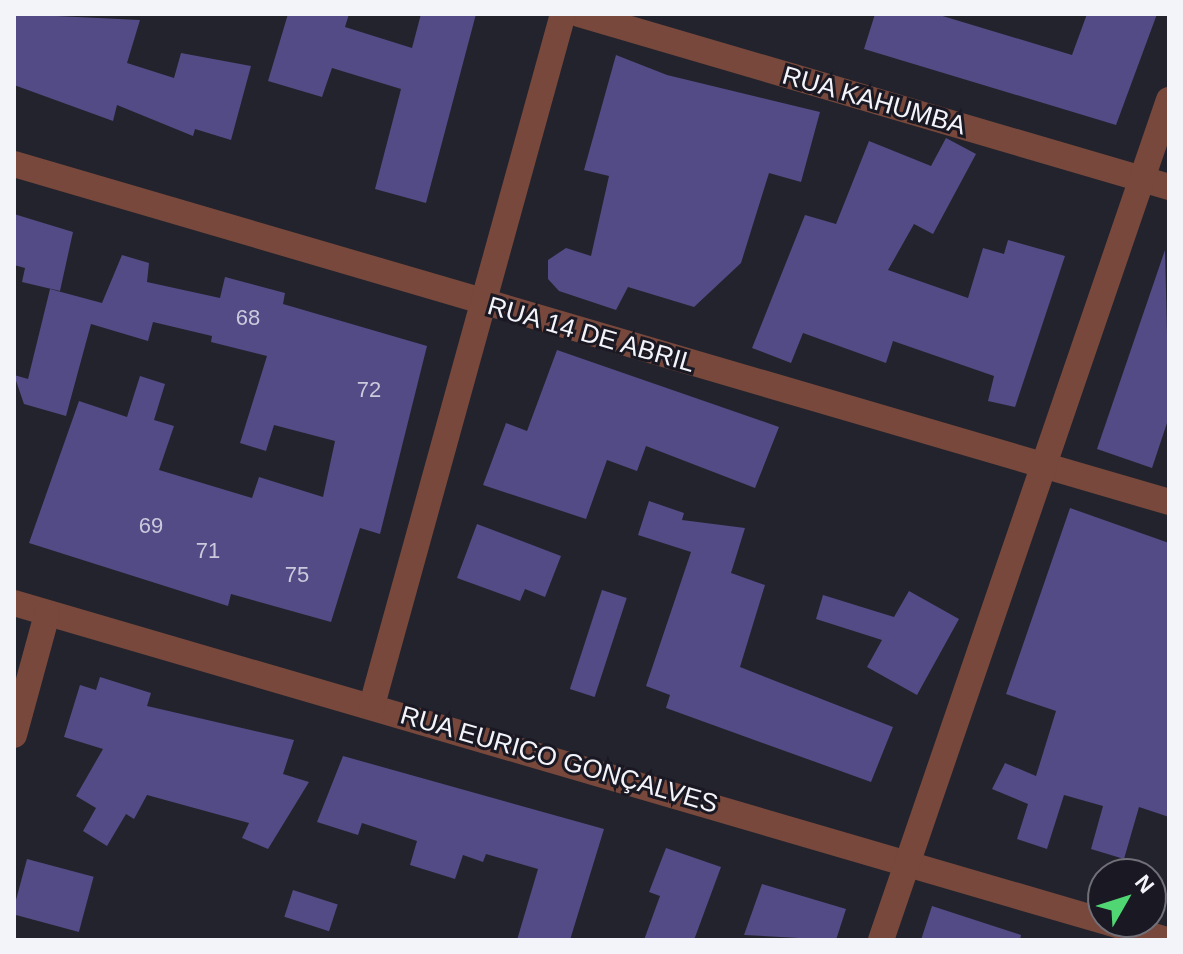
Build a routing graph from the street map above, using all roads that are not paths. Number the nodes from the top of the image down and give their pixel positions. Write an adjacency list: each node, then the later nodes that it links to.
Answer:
1 (563, 14): 7 (street)
2 (579, 14): 5 (street, RUA KAHUMBA)
3 (1169, 100): 5 (street)
4 (14, 164): 7 (street, RUA 14 DE ABRIL)
5 (1141, 179): 6 (street, RUA KAHUMBA); 8 (street)
6 (1169, 187)
7 (482, 304): 8 (street, RUA 14 DE ABRIL); 12 (street)
8 (1040, 464): 9 (street, RUA 14 DE ABRIL); 14 (street)
9 (1169, 502)
10 (14, 603): 11 (street, RUA EURICO GONÇALVES)
11 (47, 614): 12 (street, RUA EURICO GONÇALVES); 13 (street)
12 (372, 705): 14 (street, RUA EURICO GONÇALVES)
13 (14, 735)
14 (908, 863): 15 (street, RUA EURICO GONÇALVES); 16 (street)
15 (1087, 917)
16 (881, 940)

